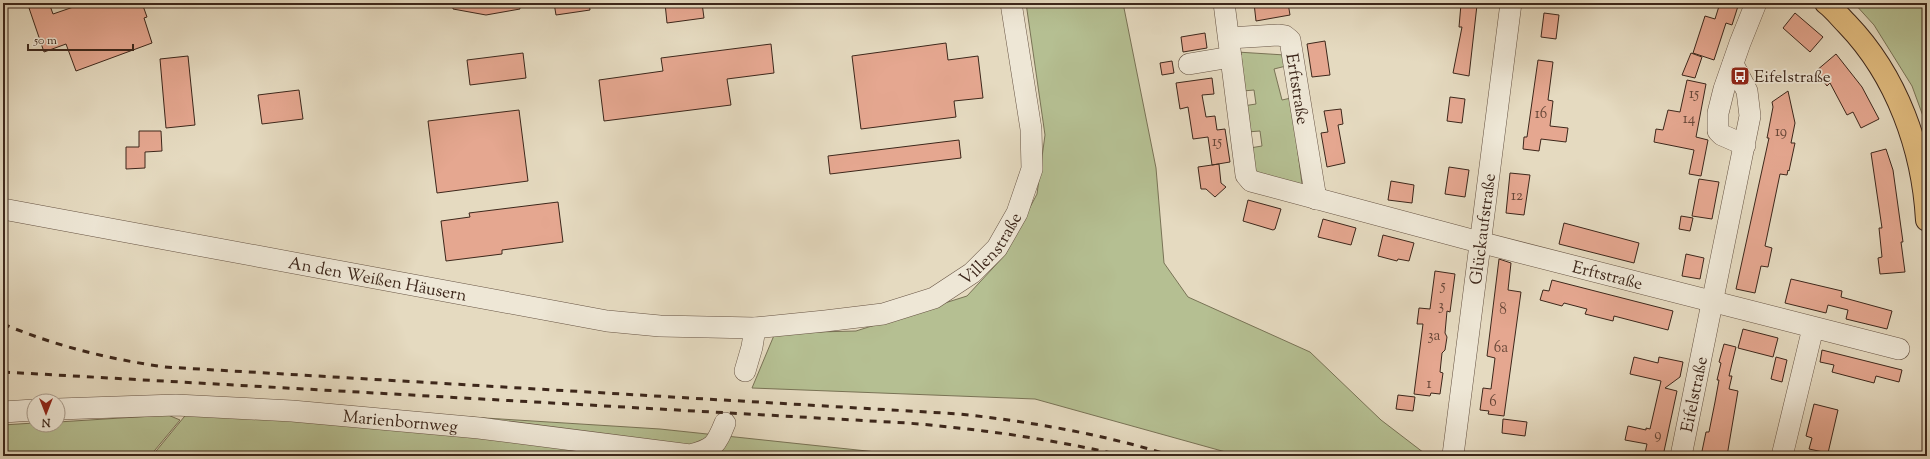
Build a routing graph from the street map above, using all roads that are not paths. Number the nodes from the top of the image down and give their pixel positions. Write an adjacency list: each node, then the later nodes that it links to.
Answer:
1 (1010, 3): 16 (street, Villenstraße)
2 (1224, 3): 6 (street, Erftstraße)
3 (1511, 3): 14 (street, Glückaufstraße)
4 (1756, 3): 8 (street)
5 (1826, 3): 10 (main road)
6 (1230, 48): 7 (street, Erftstraße); 11 (street, Erftstraße); 11 (street, Erftstraße)
7 (1189, 64)
8 (1733, 64): 9 (street, Eifelstraße); 9 (street)
9 (1745, 145): 15 (street, Eifelstraße)
10 (1924, 178): 13 (main road)
11 (1316, 199): 14 (street, Erftstraße)
12 (3, 209): 16 (street, An den Weißen Häusern)
13 (1927, 220)
14 (1479, 242): 15 (street, Erftstraße); 24 (street, Glückaufstraße)
15 (1713, 302): 17 (street, Erftstraße); 25 (street, Eifelstraße)
16 (755, 328): 19 (street)
17 (1813, 328): 18 (street, Erftstraße); 26 (street)
18 (1899, 349)
19 (745, 371)
20 (66, 409): 23 (street, Marienbornweg)
21 (26, 411): 22 (street)
22 (3, 412)
23 (725, 422)
24 (1453, 455)
25 (1681, 456)
26 (1782, 456)

